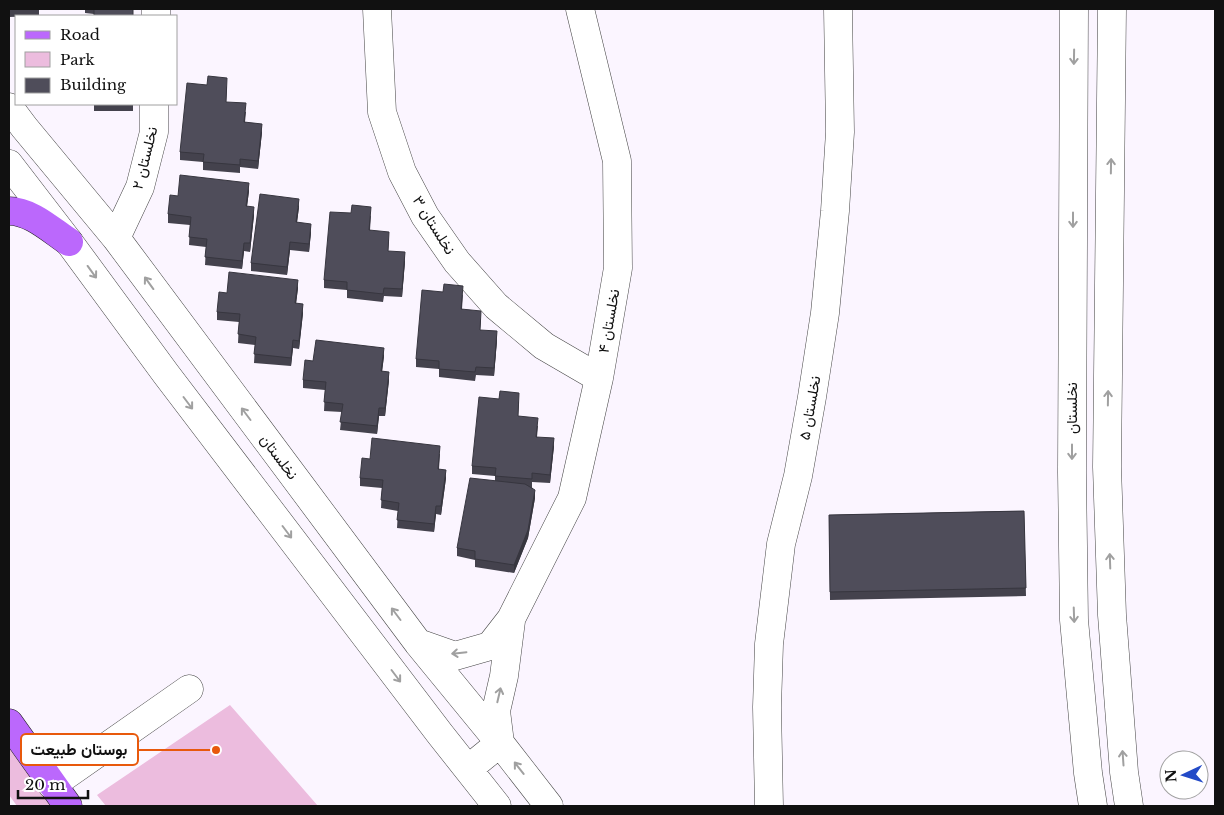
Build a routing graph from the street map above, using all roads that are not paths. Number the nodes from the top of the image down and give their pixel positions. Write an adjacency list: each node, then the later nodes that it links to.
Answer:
1 (377, 9): 12 (street, نخلستان ۳)
2 (580, 9): 12 (street, نخلستان ۴)
3 (838, 9): 22 (street, نخلستان ۵)
4 (1074, 9): 23 (street, نخلستان, one-way to 23)
5 (1112, 9): 24 (street, one-way to 5)
6 (154, 105): 10 (street, نخلستان ۲)
7 (9, 107): 10 (street, نخلستان)
8 (9, 164): 11 (street)
9 (9, 211): 11 (main road)
10 (116, 238): 14 (street, نخلستان, one-way to 10)
11 (69, 242): 18 (street, one-way to 18)
12 (599, 378): 13 (street, نخلستان ۴)
13 (511, 620): 14 (street, one-way to 14); 17 (street, one-way to 13)
14 (418, 643): 17 (street, نخلستان)
15 (189, 689): 19 (street)
16 (9, 723): 19 (main road)
17 (500, 743): 18 (street); 21 (street, نخلستان, one-way to 17)
18 (468, 769): 20 (street)
19 (60, 796)
20 (497, 806)
21 (549, 806)
22 (769, 806)
23 (1093, 806)
24 (1129, 806)

